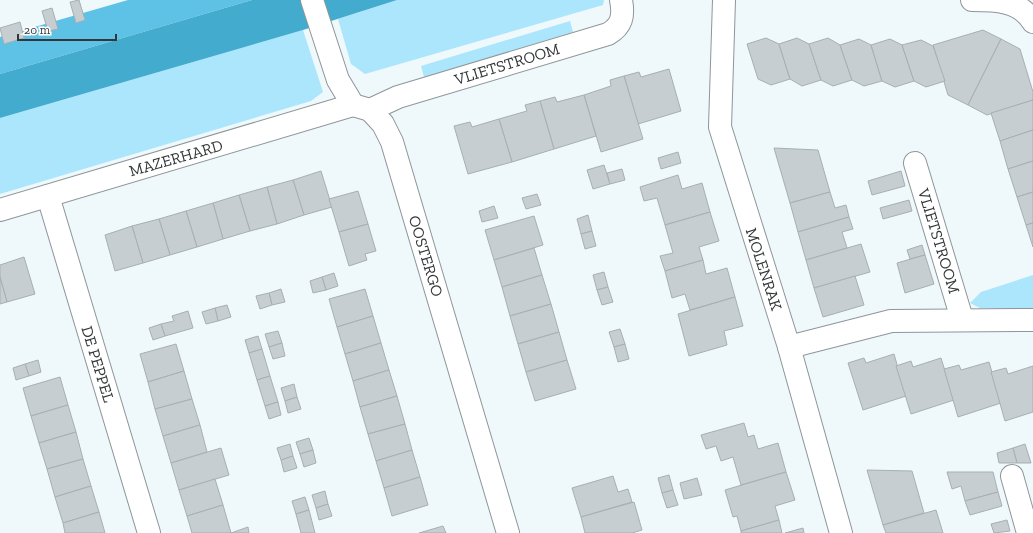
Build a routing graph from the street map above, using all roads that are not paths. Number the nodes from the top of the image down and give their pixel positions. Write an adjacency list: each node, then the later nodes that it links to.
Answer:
1 (312, 0): 6 (street, OOSTERGO)
2 (621, 0): 6 (street, VLIETSTROOM)
3 (724, 0): 12 (street, MOLENRAK)
4 (972, 0): 5 (street)
5 (1033, 22)
6 (361, 108): 8 (street, MAZERHARD); 15 (street, OOSTERGO)
7 (916, 163): 10 (street, VLIETSTROOM)
8 (48, 196): 9 (street, MAZERHARD); 14 (street, DE PEPPEL)
9 (0, 210)
10 (962, 319): 11 (street, VLIETSTROOM); 12 (street, VLIETSTROOM)
11 (1033, 320)
12 (789, 347): 16 (street, MOLENRAK)
13 (1012, 476): 17 (street)
14 (149, 533)
15 (508, 533)
16 (841, 533)
17 (1028, 533)

